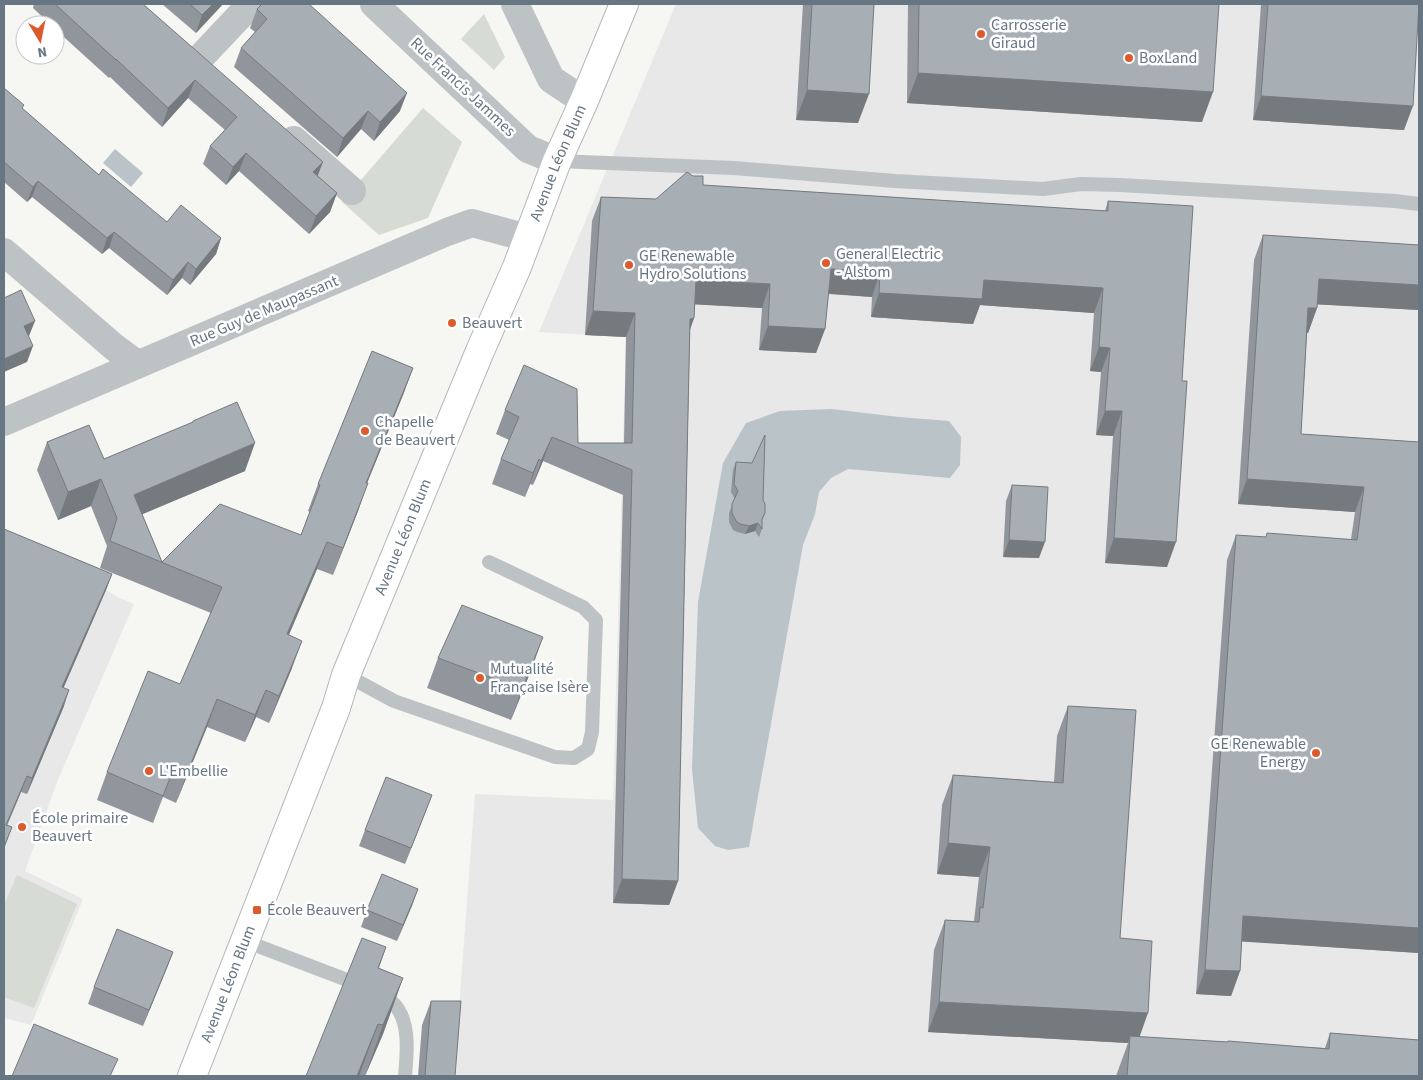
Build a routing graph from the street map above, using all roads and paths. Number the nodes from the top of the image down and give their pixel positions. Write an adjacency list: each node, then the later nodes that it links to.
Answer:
1 (250, 4): 6 (street)
2 (374, 4): 10 (street, Rue Francis Jammes)
3 (515, 4): 8 (street)
4 (624, 4): 8 (street, Avenue Léon Blum)
5 (180, 40): 6 (street)
6 (200, 58): 7 (street)
7 (222, 77)
8 (584, 101): 10 (street, Avenue Léon Blum)
9 (272, 121): 11 (street)
10 (557, 161): 12 (lane); 13 (street, Avenue Léon Blum)
11 (352, 191)
12 (1419, 204)
13 (528, 238): 15 (street, Rue Guy de Maupassant); 18 (street, Avenue Léon Blum)
14 (4, 252): 15 (street)
15 (137, 364): 16 (street, Rue Guy de Maupassant)
16 (4, 422)
17 (489, 562): 18 (lane)
18 (346, 675): 19 (street, Avenue Léon Blum)
19 (245, 941): 20 (street, Avenue Léon Blum); 21 (lane)
20 (192, 1076)
21 (405, 1076)

